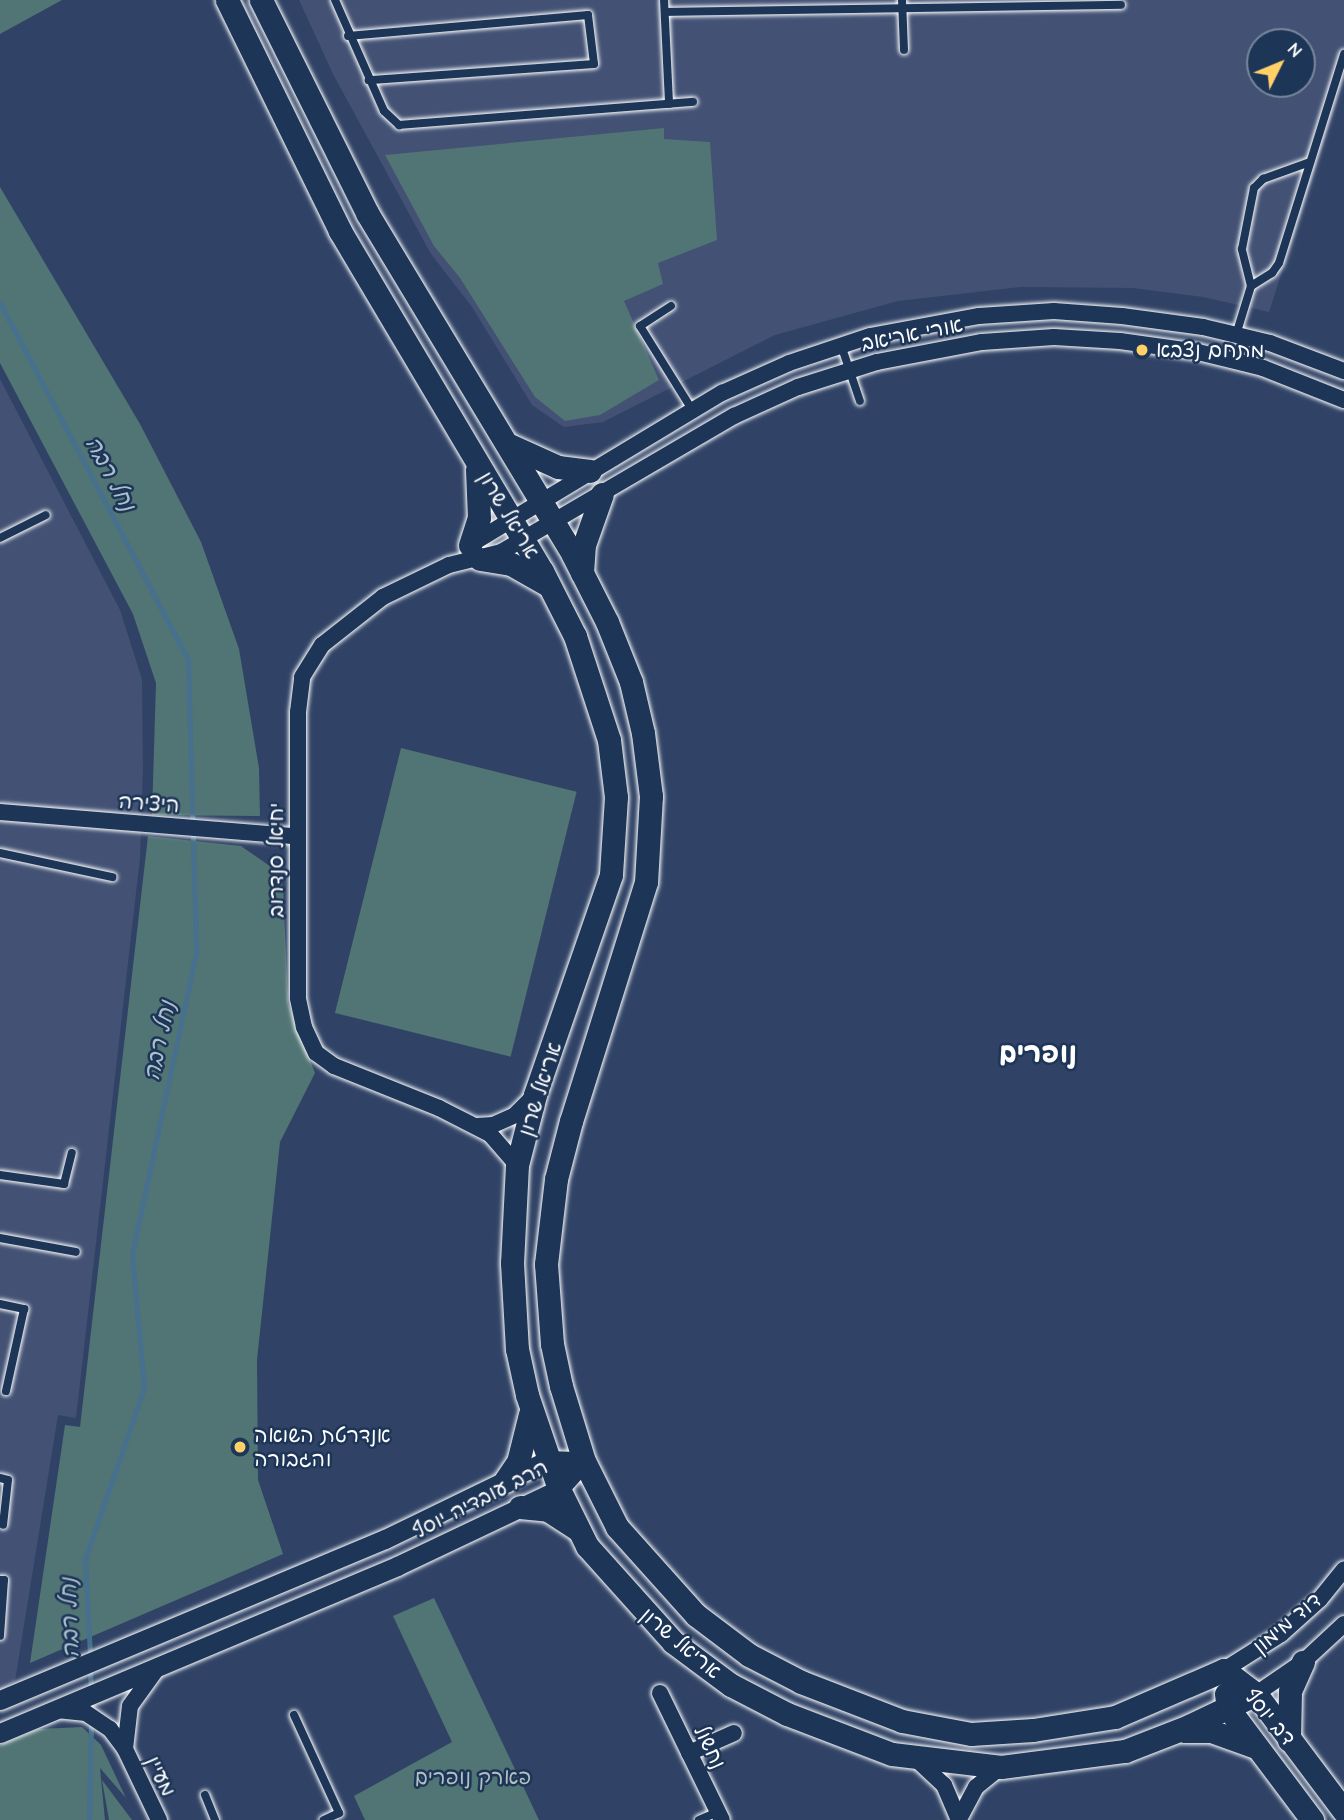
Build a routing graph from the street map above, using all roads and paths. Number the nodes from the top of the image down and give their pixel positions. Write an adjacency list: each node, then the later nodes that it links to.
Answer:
1 (227, 0): 25 (main road, אריאל שרון)
2 (261, 0): 24 (main road, אריאל שרון)
3 (335, 0): 8 (lane)
4 (664, 0): 7 (lane)
5 (902, 4): 6 (lane); 7 (lane); 9 (lane)
6 (1121, 5)
7 (665, 12): 13 (lane)
8 (348, 36): 11 (lane); 11 (lane)
9 (904, 50)
10 (1344, 54): 14 (lane)
11 (369, 80): 13 (lane)
12 (692, 102): 13 (lane)
13 (668, 103)
14 (1310, 162): 15 (lane); 15 (lane)
15 (1251, 286): 17 (lane)
16 (671, 306): 23 (lane)
17 (1236, 335): 18 (street, אורי אריאב); 20 (street, אורי אריאב)
18 (841, 345): 19 (lane); 23 (street, אורי אריאב)
19 (849, 369): 21 (street, אורי אריאב); 22 (lane); 27 (street, אורי אריאב)
20 (1344, 371)
21 (1344, 400)
22 (860, 401)
23 (693, 411): 26 (street, אורי אריאב)
24 (507, 443): 26 (main road); 28 (main road, אריאל שרון)
25 (476, 460): 30 (main road, אריאל שרון); 34 (main road)
26 (590, 471): 28 (street, אורי אריאב)
27 (602, 494): 31 (street, אורי אריאב); 35 (main road)
28 (541, 500): 30 (street, יחיאל סנדרוב); 31 (main road, אריאל שרון)
29 (46, 515): 32 (lane)
30 (510, 517): 33 (main road, אריאל שרון); 34 (street, יחיאל סנדרוב)
31 (554, 522): 33 (street, אורי אריאב); 35 (main road, אריאל שרון)
32 (0, 538)
33 (523, 540): 34 (street, יחיאל סנדרוב); 36 (main road, אריאל שרון)
34 (475, 552): 36 (main road); 38 (street, יחיאל סנדרוב)
35 (582, 573): 52 (main road, אריאל שרון)
36 (549, 586): 41 (main road, אריאל שרון)
37 (0, 812): 38 (street, היצירה)
38 (295, 836): 42 (street, יחיאל סנדרוב)
39 (0, 853): 40 (lane)
40 (112, 877)
41 (535, 1095): 42 (street); 44 (main road, אריאל שרון)
42 (474, 1126): 44 (street, יחיאל סנדרוב)
43 (72, 1153): 45 (lane)
44 (517, 1165): 50 (main road, אריאל שרון)
45 (0, 1175)
46 (0, 1238): 47 (lane)
47 (76, 1252)
48 (0, 1304): 49 (lane)
49 (6, 1391)
50 (531, 1408): 51 (main road, אריאל שרון); 54 (main road)
51 (548, 1460): 52 (street, הרב עובדיה יוסף); 54 (street, הרב עובדיה יוסף); 55 (main road, אריאל שרון)
52 (584, 1461): 55 (street, הרב עובדיה יוסף); 65 (main road, אריאל שרון)
53 (0, 1478): 57 (lane)
54 (505, 1481): 68 (street, הרב עובדיה יוסף)
55 (559, 1489): 56 (street, הרב עובדיה יוסף); 58 (main road, אריאל שרון)
56 (520, 1507): 58 (main road); 64 (street, הרב עובדיה יוסף)
57 (3, 1525)
58 (580, 1531): 79 (main road, אריאל שרון)
59 (1344, 1569): 65 (street, דוד מימון)
60 (0, 1580): 62 (lane)
61 (1344, 1625): 63 (street, דוד מימון)
62 (0, 1636)
63 (1303, 1662): 67 (street, דוד מימון); 75 (main road)
64 (157, 1670): 70 (street, הרב עובדיה יוסף); 76 (street, מעיין)
65 (1224, 1670): 67 (main road, דב יוסף); 69 (main road, דב יוסף)
66 (660, 1693): 78 (street, נחשול)
67 (1256, 1694): 69 (main road, דוד מימון); 75 (main road, דב יוסף)
68 (0, 1700)
69 (1228, 1708): 72 (main road, אריאל שרון); 77 (main road, דב יוסף)
70 (49, 1713): 73 (street, הרב עובדיה יוסף); 76 (street, מעיין)
71 (294, 1715): 87 (lane)
72 (1178, 1730): 77 (main road); 80 (main road, אריאל שרון)
73 (0, 1732)
74 (733, 1733): 78 (street)
75 (1289, 1740): 82 (main road, דב יוסף)
76 (122, 1744): 85 (street, מעיין)
77 (1256, 1747): 89 (main road, דב יוסף)
78 (689, 1753): 83 (street, נחשול)
79 (916, 1759): 80 (main road, אריאל שרון); 84 (street)
80 (1001, 1767): 84 (street)
81 (205, 1796): 86 (lane)
82 (1344, 1811)
83 (720, 1816): 88 (lane)
84 (959, 1819)
85 (159, 1820)
86 (215, 1820)
87 (324, 1820)
88 (699, 1820)
89 (1312, 1820)

